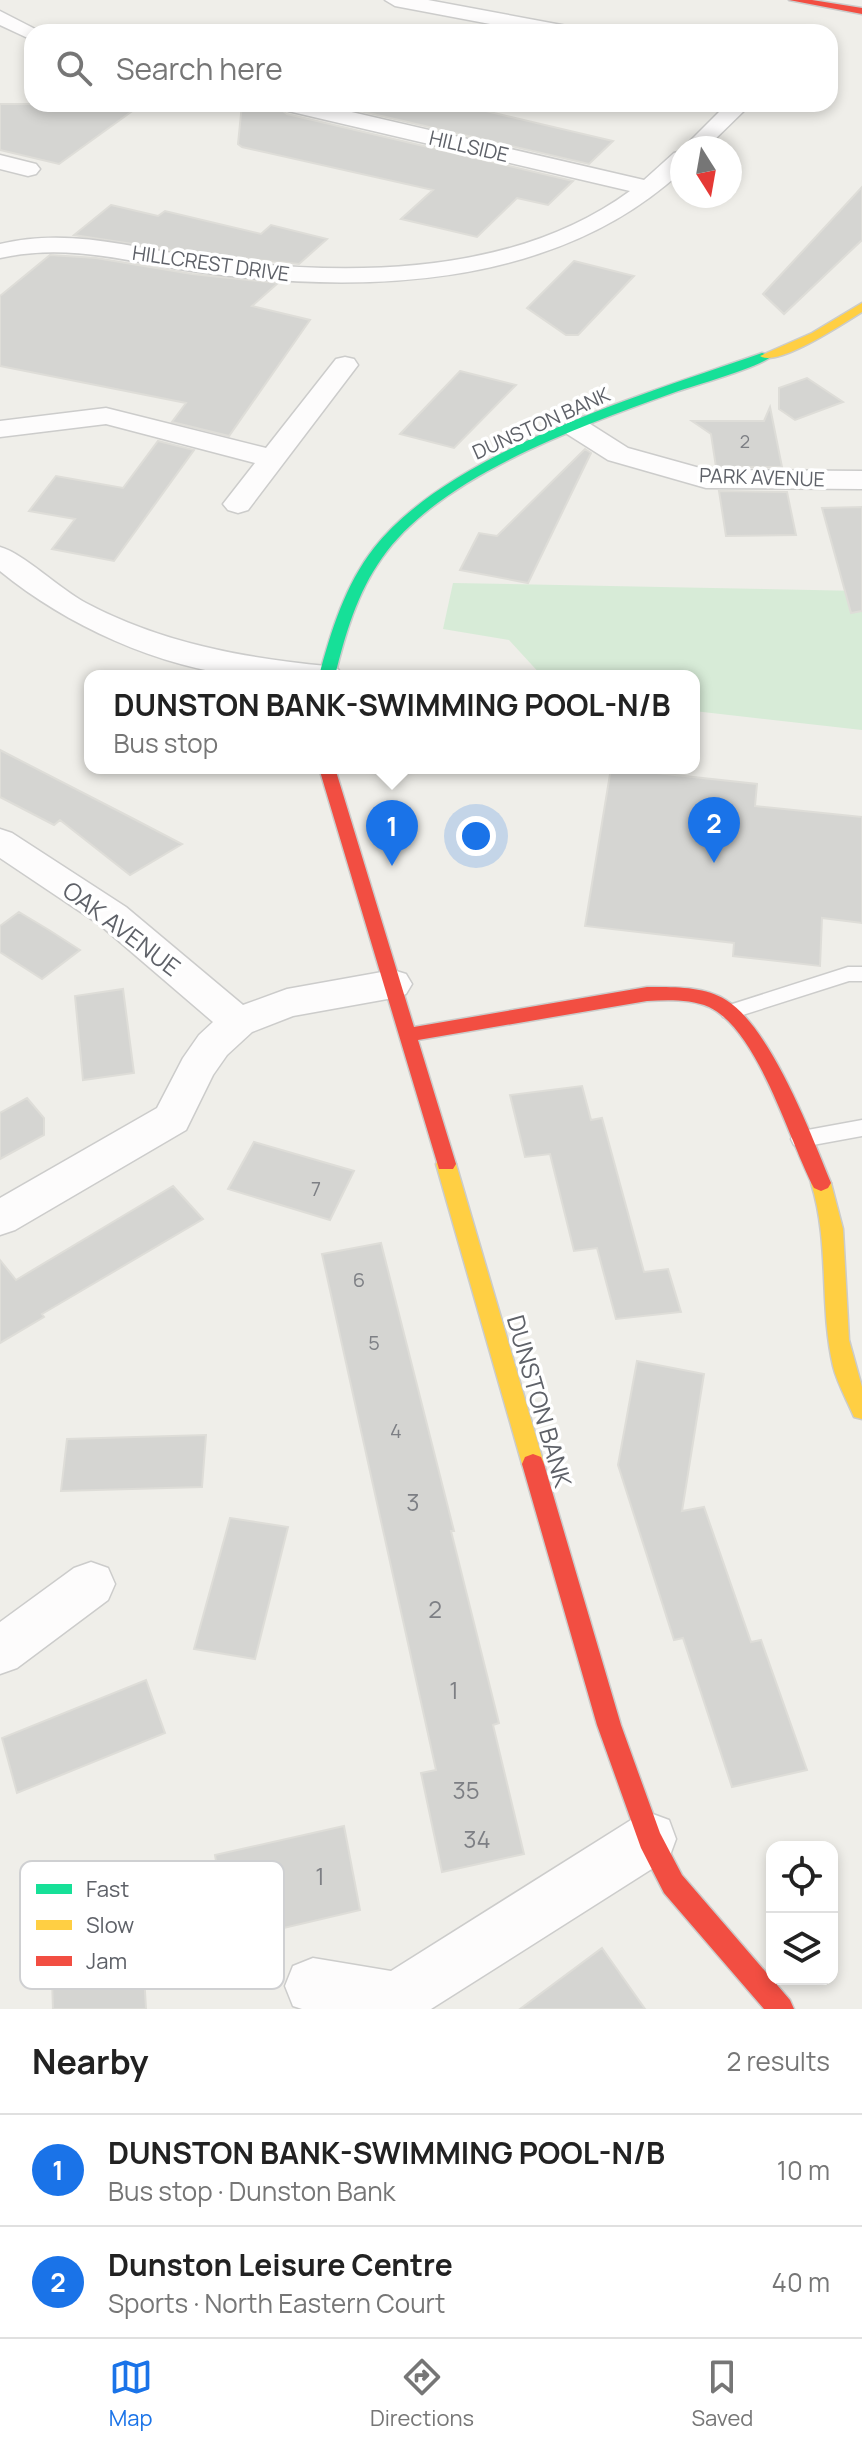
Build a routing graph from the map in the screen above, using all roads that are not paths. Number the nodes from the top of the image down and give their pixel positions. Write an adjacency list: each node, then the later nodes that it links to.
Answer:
1 (395, 0): 5 (street)
2 (794, 0): 3 (street)
3 (862, 11)
4 (0, 17): 6 (street)
5 (524, 24)
6 (24, 30)
7 (322, 112): 13 (street, HILLSIDE)
8 (731, 112): 9 (street)
9 (706, 136)
10 (0, 162): 11 (street)
11 (28, 169)
12 (670, 169): 13 (street, HILLCREST DRIVE)
13 (650, 188): 14 (street, HILLCREST DRIVE)
14 (0, 251)
15 (862, 307): 17 (street, DUNSTON BANK)
16 (345, 365): 19 (street)
17 (577, 428): 20 (street, PARK AVENUE); 24 (street, DUNSTON BANK)
18 (0, 429): 19 (street)
19 (274, 459): 21 (street)
20 (862, 480)
21 (238, 504)
22 (0, 556): 23 (street)
23 (268, 670)
24 (329, 670)
25 (329, 774): 28 (street, DUNSTON BANK)
26 (0, 841): 30 (street, OAK AVENUE)
27 (862, 974): 29 (lane)
28 (393, 984): 30 (street); 31 (street, DUNSTON BANK)
29 (730, 1012): 31 (street); 33 (street)
30 (238, 1022): 34 (street)
31 (408, 1035): 38 (street, DUNSTON BANK)
32 (862, 1128): 33 (lane)
33 (802, 1139): 35 (street)
34 (0, 1218)
35 (862, 1410)
36 (91, 1584): 37 (street)
37 (0, 1651)
38 (650, 1839): 40 (street); 41 (street, DUNSTON BANK)
39 (313, 1986): 40 (street)
40 (400, 2005)
41 (781, 2009)

